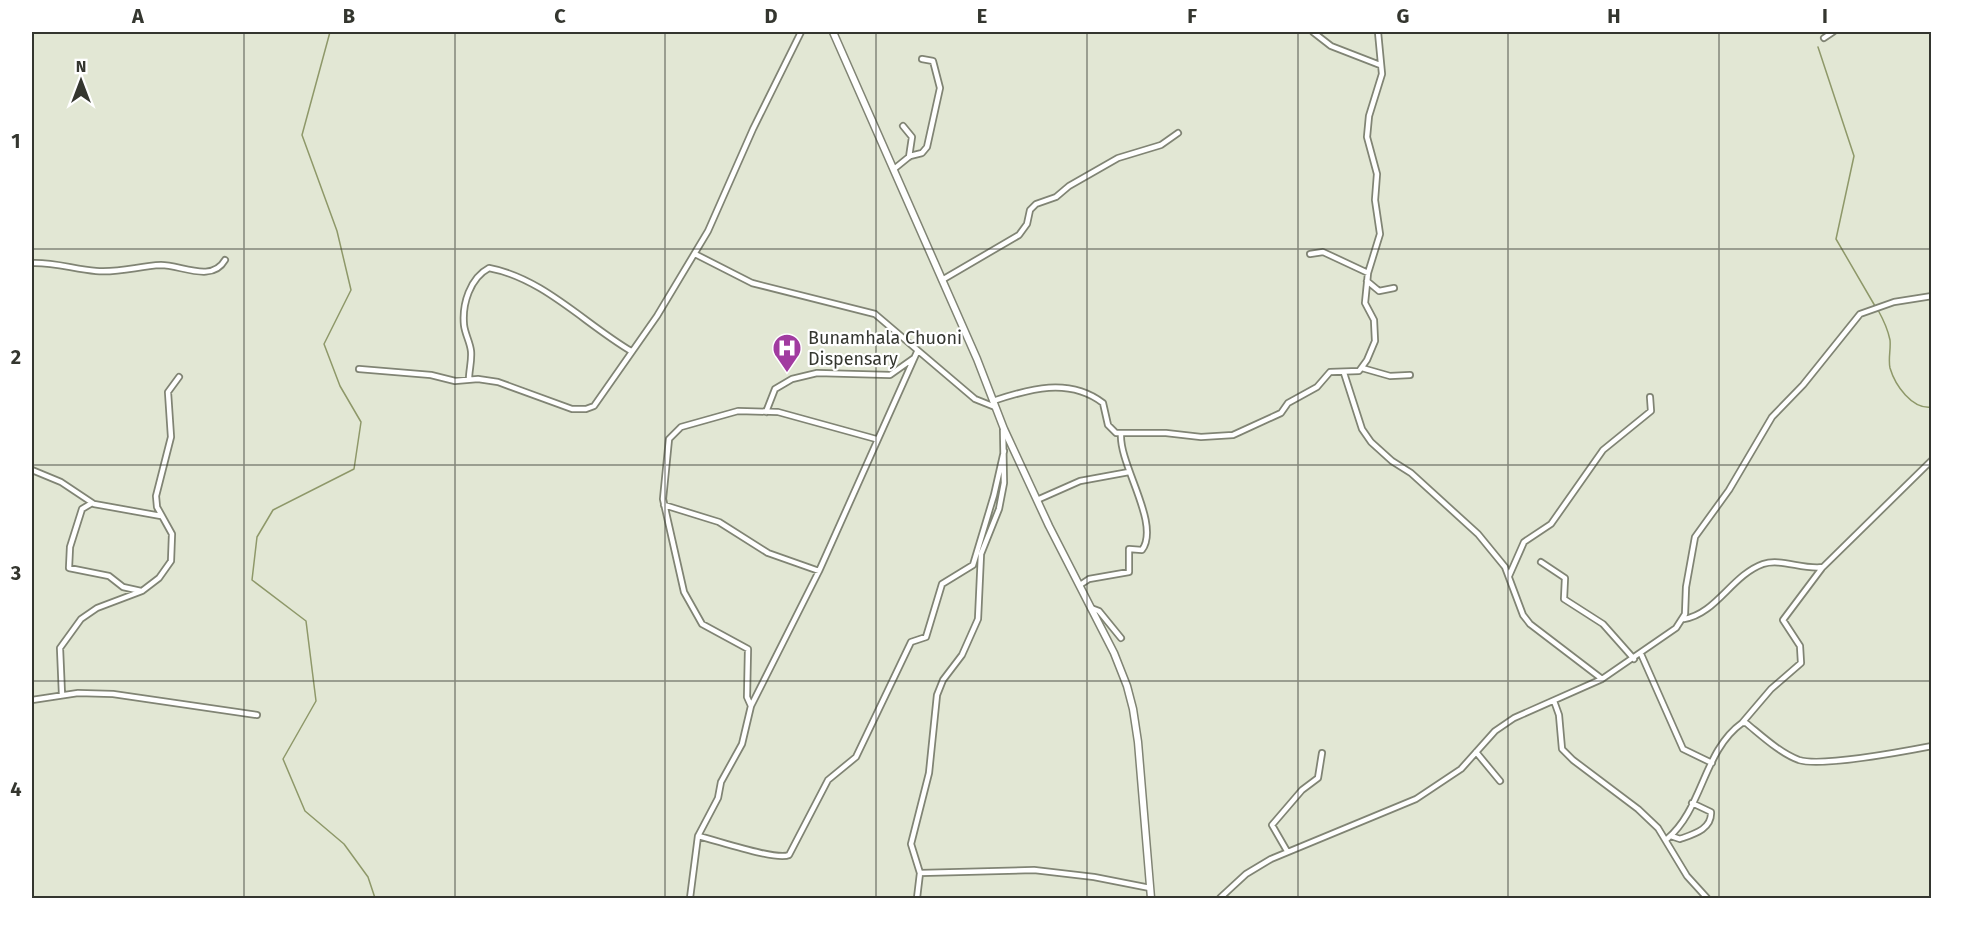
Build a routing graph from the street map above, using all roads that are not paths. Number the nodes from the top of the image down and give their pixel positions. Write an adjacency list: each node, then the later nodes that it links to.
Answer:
1 (801, 32): 13 (street)
2 (833, 32): 12 (street)
3 (1313, 32): 8 (street)
4 (1378, 32): 8 (street)
5 (1833, 32): 6 (street)
6 (1824, 38)
7 (922, 58): 11 (street)
8 (1380, 65): 17 (street)
9 (903, 126): 11 (street)
10 (1178, 133): 18 (street)
11 (909, 157): 12 (street)
12 (894, 169): 18 (street)
13 (695, 254): 22 (street); 23 (street)
14 (1310, 254): 17 (street)
15 (225, 260): 16 (street)
16 (32, 263)
17 (1368, 273): 19 (street)
18 (942, 280): 32 (street)
19 (1367, 281): 20 (street); 25 (street)
20 (1394, 288)
21 (1932, 296): 52 (street)
22 (631, 351): 30 (street); 30 (street)
23 (917, 352): 24 (street); 32 (street)
24 (914, 358): 33 (street); 36 (street)
25 (1362, 368): 27 (street); 28 (street)
26 (359, 369): 30 (street)
27 (1344, 373): 35 (street); 48 (street)
28 (1410, 375)
29 (179, 377): 44 (street)
30 (469, 379)
31 (1650, 397): 48 (street)
32 (994, 404): 34 (street); 35 (street)
33 (766, 412): 36 (street); 43 (street)
34 (1004, 429): 37 (street); 41 (street)
35 (1120, 434): 40 (street)
36 (876, 439): 47 (street)
37 (1004, 451): 69 (street); 72 (street)
38 (1932, 460): 46 (street)
39 (32, 470): 42 (street)
40 (1129, 472): 41 (street); 49 (street)
41 (1037, 500): 49 (street)
42 (92, 503): 44 (street); 50 (street)
43 (664, 505): 47 (street); 60 (street)
44 (161, 516): 50 (street)
45 (1540, 562): 55 (street)
46 (1822, 567): 52 (street); 62 (street)
47 (819, 571): 60 (street)
48 (1509, 576): 56 (street)
49 (1080, 585): 51 (street)
50 (142, 591): 57 (street)
51 (1091, 608): 53 (street); 73 (street)
52 (1683, 619): 54 (street)
53 (1121, 638)
54 (1641, 654): 55 (street); 66 (street)
55 (1634, 659): 56 (street)
56 (1602, 679): 59 (street)
57 (62, 695): 58 (street); 61 (street)
58 (32, 700)
59 (1554, 701): 64 (street); 70 (street)
60 (751, 706): 69 (street)
61 (257, 715)
62 (1742, 723): 63 (street); 66 (street)
63 (1932, 746)
64 (1476, 752): 67 (street); 71 (street)
65 (1322, 753): 71 (street)
66 (1712, 763): 68 (street)
67 (1500, 781)
68 (1692, 803): 70 (street); 70 (street)
69 (698, 836): 74 (street)
70 (1669, 837): 78 (street)
71 (1287, 851): 77 (street)
72 (920, 873): 73 (street); 75 (street)
73 (1150, 888): 76 (street)
74 (690, 898)
75 (917, 898)
76 (1151, 898)
77 (1220, 898)
78 (1707, 898)

